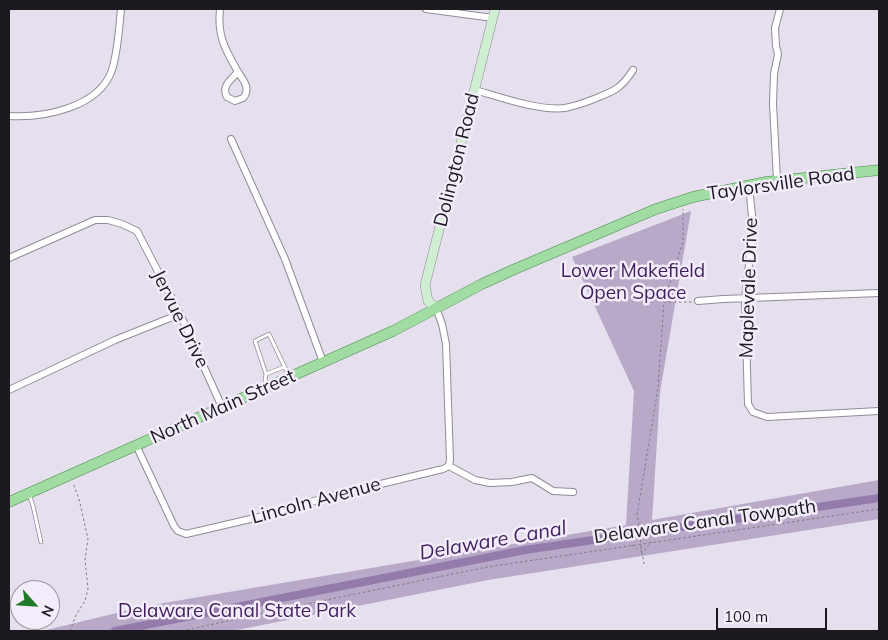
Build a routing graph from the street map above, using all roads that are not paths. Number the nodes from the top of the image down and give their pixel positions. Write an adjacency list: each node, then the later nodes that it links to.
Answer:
1 (121, 9): 9 (street)
2 (220, 9): 7 (street)
3 (426, 9): 5 (street)
4 (780, 9): 12 (street)
5 (494, 13): 8 (street, Dolington Road)
6 (632, 70): 8 (street)
7 (238, 72)
8 (474, 90): 18 (street, Dolington Road)
9 (9, 116)
10 (231, 139): 20 (street)
11 (879, 170): 12 (main road, Taylorsville Road)
12 (777, 180): 13 (main road, Taylorsville Road)
13 (749, 185): 16 (street, Maplevale Drive); 18 (main road, Taylorsville Road)
14 (9, 258): 19 (street, Jervue Drive)
15 (879, 294): 16 (street)
16 (745, 299): 17 (street); 27 (street, Maplevale Drive)
17 (698, 302)
18 (436, 308): 20 (main road, North Main Street); 29 (street)
19 (180, 314): 25 (street); 26 (street, Jervue Drive)
20 (323, 362): 23 (main road, North Main Street)
21 (284, 367): 22 (lane); 22 (lane); 23 (lane)
22 (266, 374): 24 (lane)
23 (289, 377): 24 (main road, North Main Street)
24 (268, 386): 26 (main road, North Main Street)
25 (9, 390)
26 (222, 407): 28 (main road, North Main Street)
27 (879, 412)
28 (136, 445): 29 (street, Lincoln Avenue); 31 (main road, North Main Street)
29 (451, 466): 30 (street)
30 (573, 492)
31 (28, 494): 32 (main road, North Main Street); 33 (lane)
32 (9, 502)
33 (41, 542)

